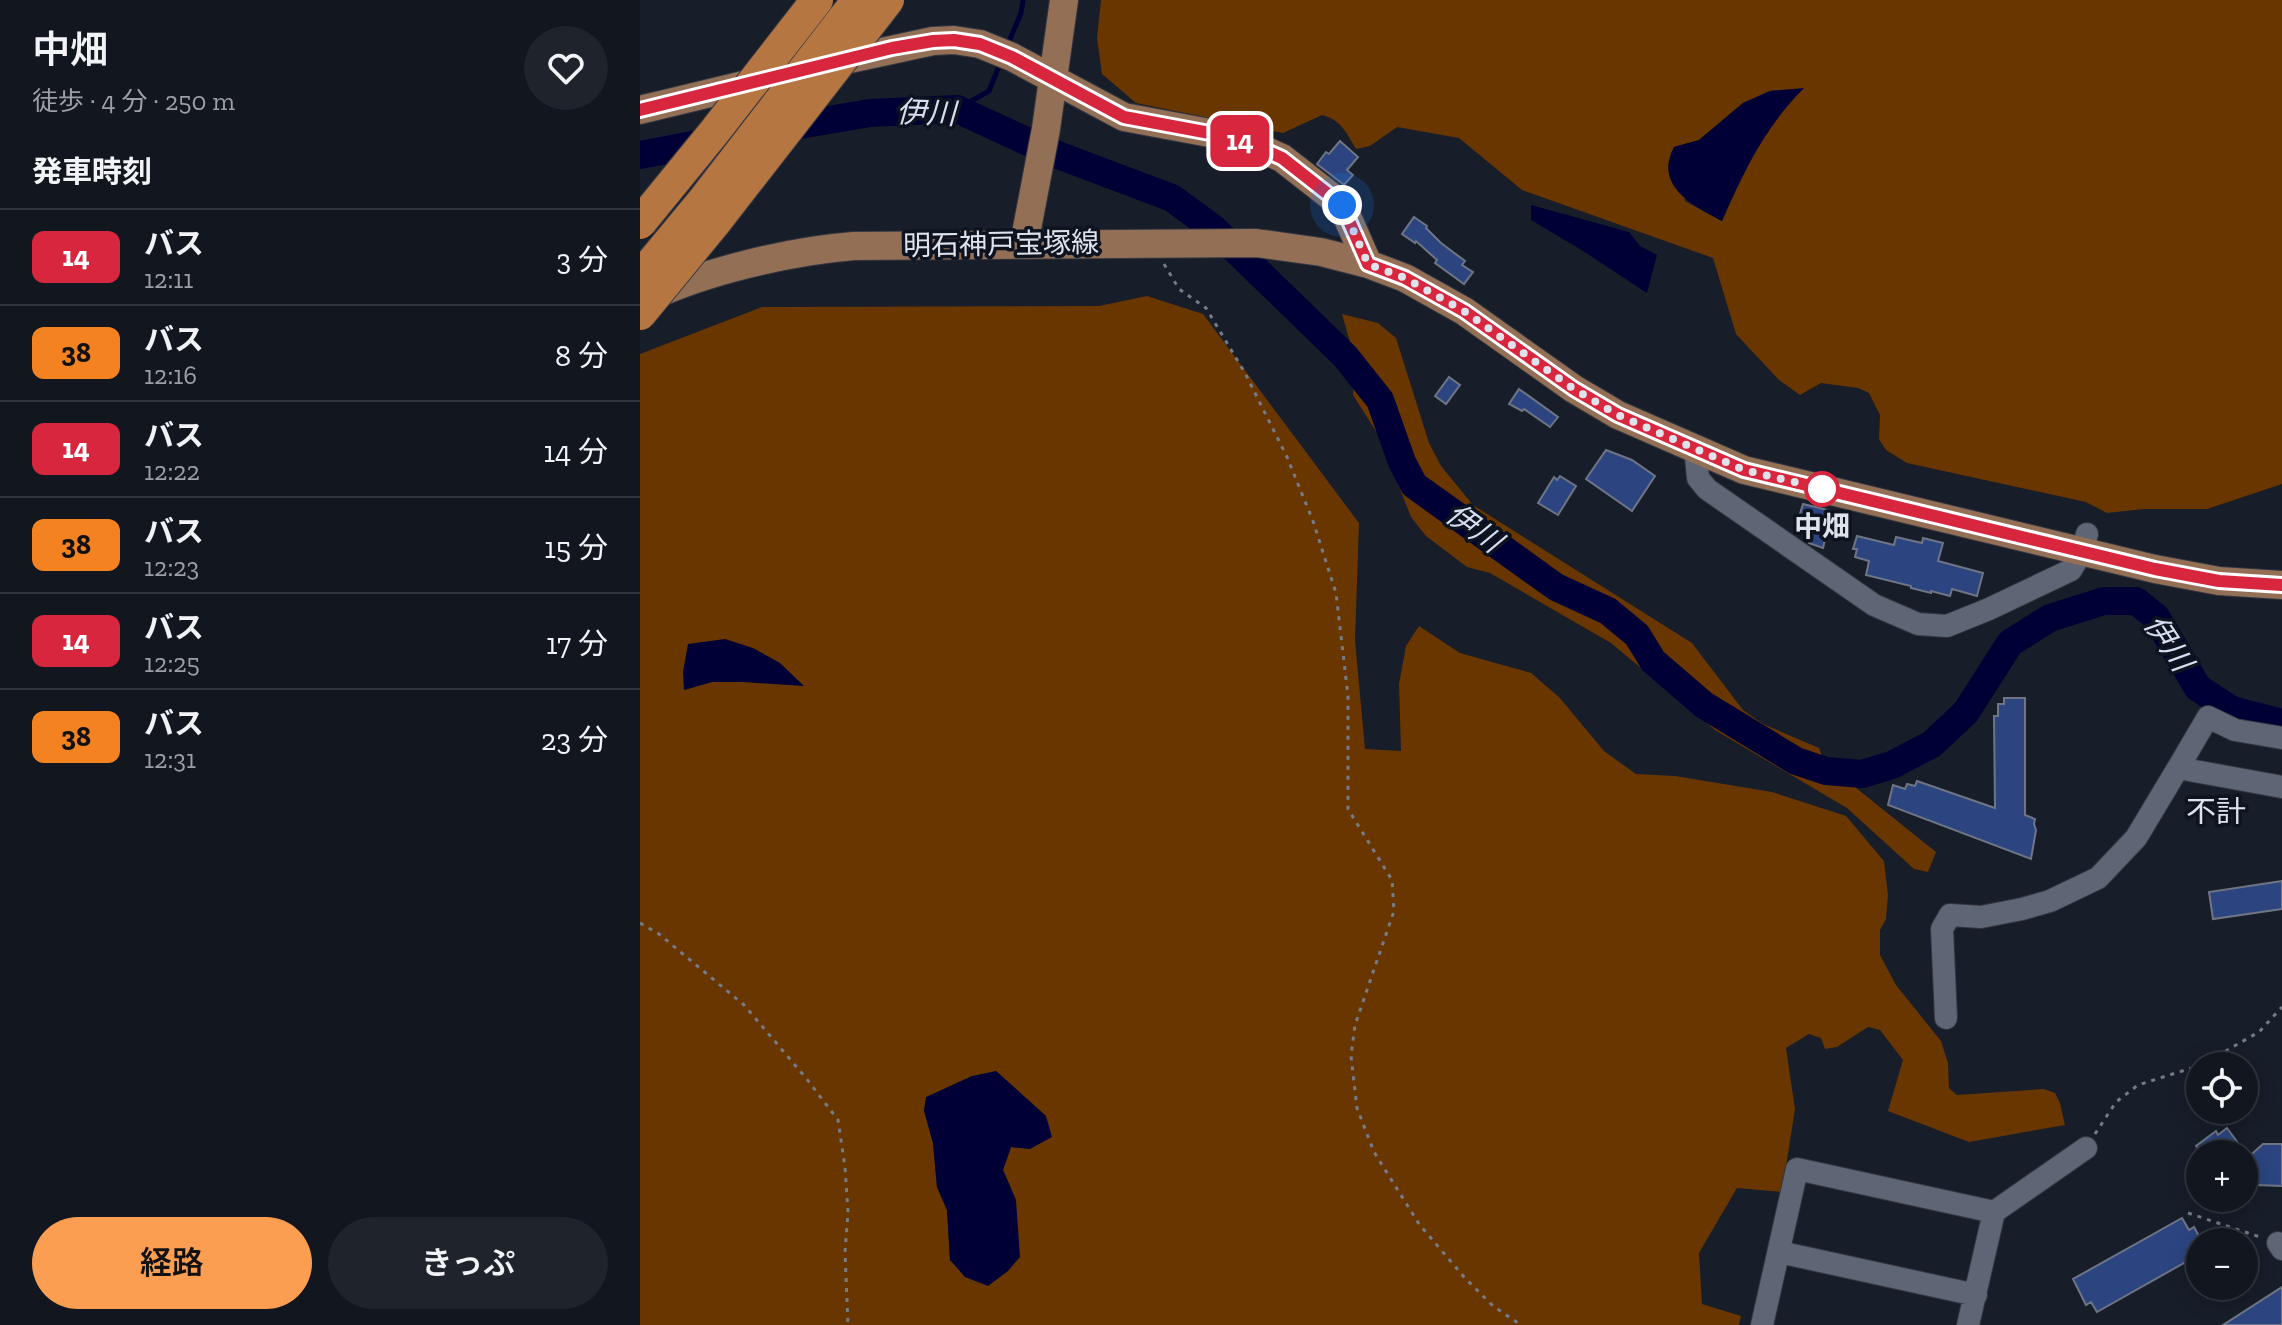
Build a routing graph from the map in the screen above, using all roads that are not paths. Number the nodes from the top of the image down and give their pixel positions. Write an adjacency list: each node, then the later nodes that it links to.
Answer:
1 (817, 0): 7 (highway, bridge)
2 (858, 0): 10 (highway, bridge)
3 (888, 0): 12 (highway, bridge)
4 (1064, 0): 5 (main road)
5 (1051, 79): 6 (main road); 8 (main road); 9 (main road)
6 (640, 110)
7 (640, 223)
8 (1024, 244): 9 (main road, 明石神戸宝塚線); 11 (main road, 明石神戸宝塚線)
9 (1368, 264): 13 (main road, 明石神戸宝塚線)
10 (640, 277)
11 (640, 303)
12 (640, 314)
13 (1695, 447): 14 (main road, 明石神戸宝塚線); 14 (street)
14 (2084, 543): 15 (main road, 明石神戸宝塚線); 16 (main road, 明石神戸宝塚線)
15 (2282, 567)
16 (2282, 585)
17 (2282, 738): 18 (street)
18 (2178, 768): 19 (street); 20 (street)
19 (2282, 787)
20 (1946, 1018)
21 (2086, 1148): 22 (street)
22 (1994, 1212): 23 (street); 24 (street)
23 (1779, 1252): 24 (street); 25 (street)
24 (1976, 1295): 26 (street)
25 (1762, 1325)
26 (1968, 1325)

